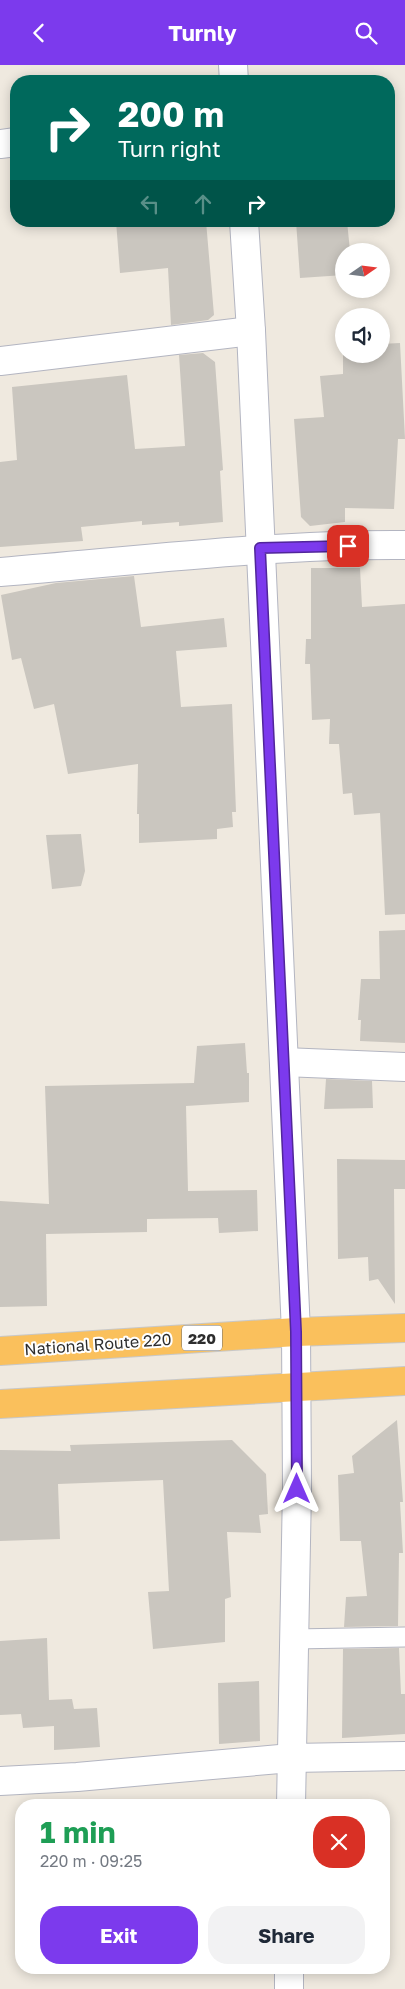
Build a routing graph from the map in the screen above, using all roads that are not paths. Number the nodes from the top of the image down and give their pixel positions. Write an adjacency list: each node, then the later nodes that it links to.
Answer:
1 (244, 227): 2 (street)
2 (251, 331): 3 (street); 5 (street)
3 (0, 361)
4 (405, 545): 5 (street)
5 (260, 548): 6 (street); 7 (street)
6 (0, 573)
7 (284, 1062): 8 (street); 10 (street)
8 (405, 1067)
9 (405, 1328): 10 (highway, National Route 220 / 220)
10 (296, 1332): 11 (highway, National Route 220 / 220); 13 (street)
11 (0, 1351)
12 (405, 1381): 13 (highway)
13 (296, 1386): 14 (highway); 16 (street)
14 (0, 1404)
15 (405, 1637): 16 (lane)
16 (294, 1639): 18 (street)
17 (405, 1756): 18 (street)
18 (291, 1758): 19 (street); 20 (street)
19 (0, 1781)
20 (291, 1799)
21 (289, 1974): 22 (street)
22 (288, 1989)

